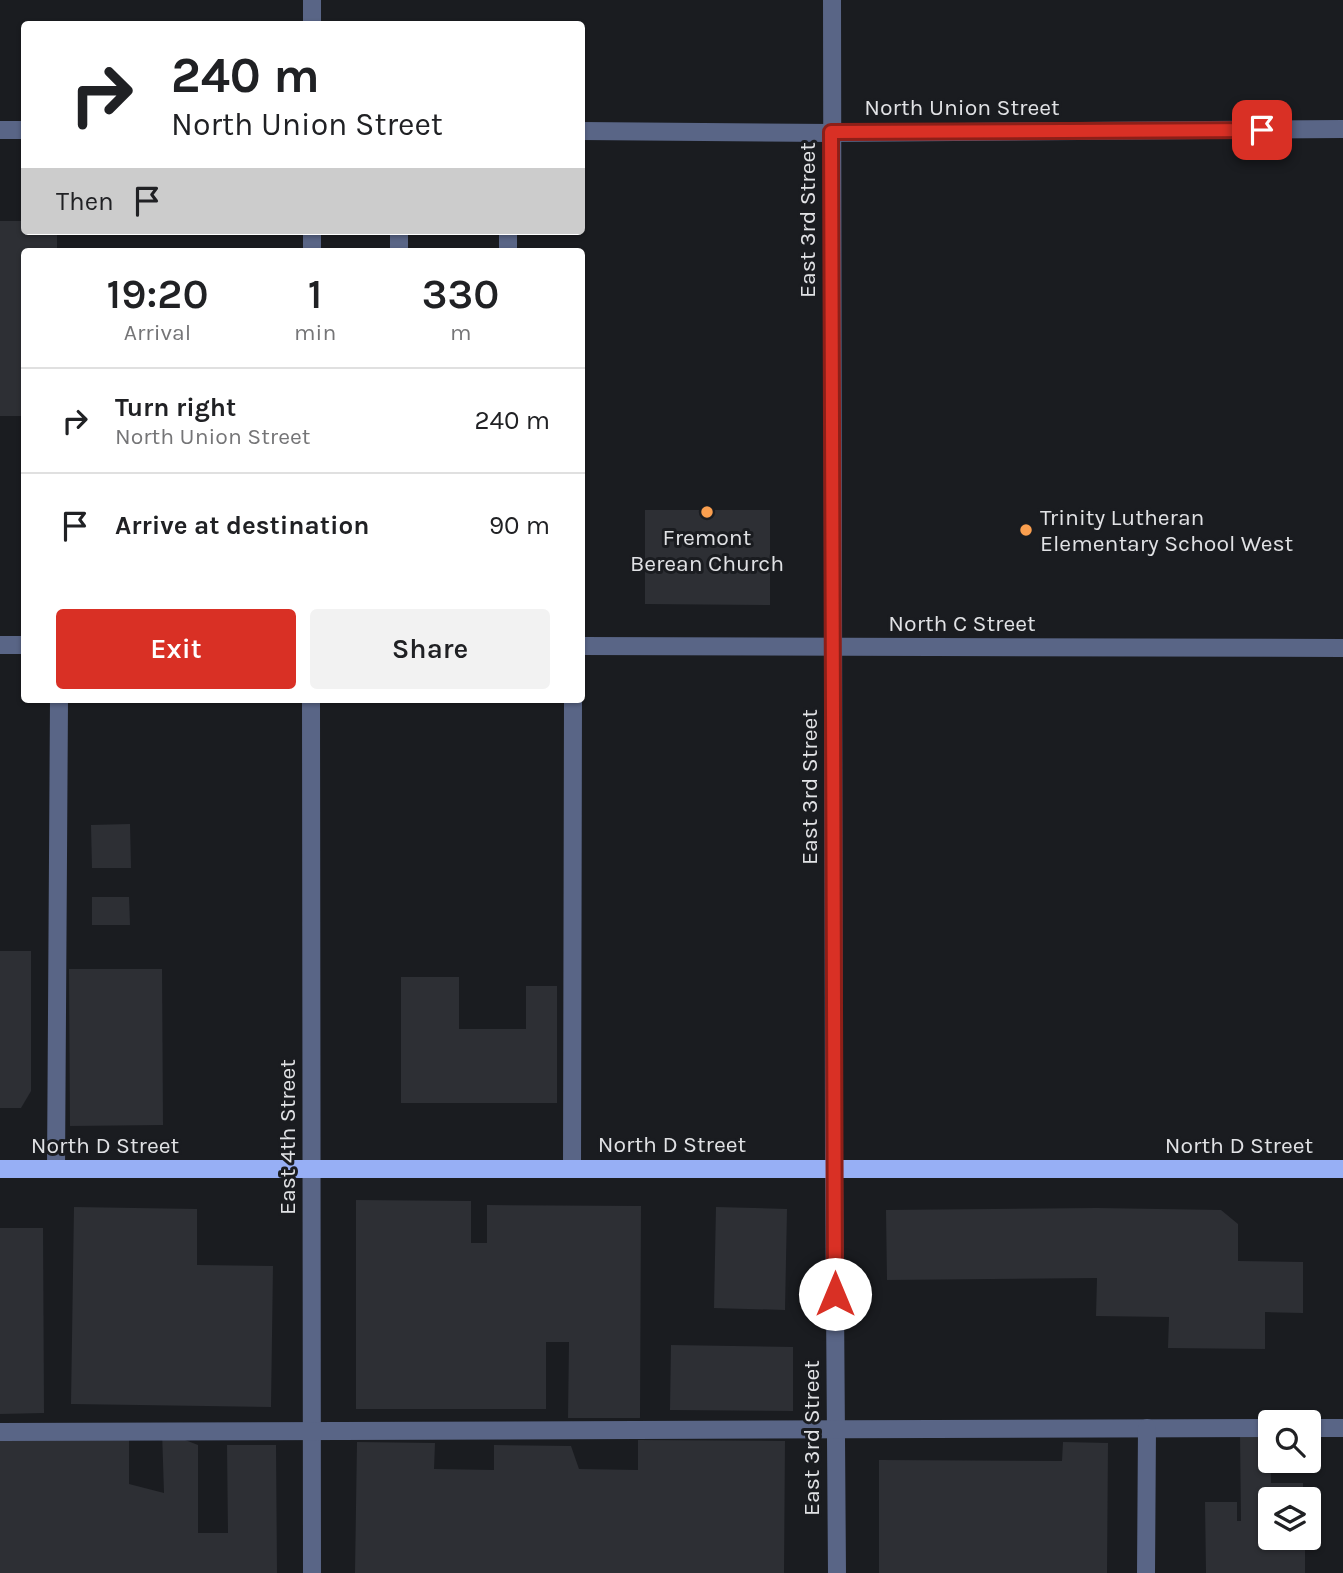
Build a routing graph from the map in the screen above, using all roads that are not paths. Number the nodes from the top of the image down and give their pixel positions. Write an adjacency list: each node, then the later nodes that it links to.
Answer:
1 (313, 0): 3 (street)
2 (832, 0): 8 (street, East 3rd Street)
3 (312, 21)
4 (1343, 129): 8 (street, North Union Street)
5 (0, 130): 6 (street)
6 (21, 130)
7 (585, 131): 8 (street, North Union Street)
8 (831, 132): 12 (street, East 3rd Street)
9 (0, 645): 10 (street)
10 (21, 645)
11 (585, 646): 12 (street, North C Street)
12 (833, 648): 13 (street, North C Street); 20 (street, East 3rd Street)
13 (1343, 648)
14 (59, 703): 19 (street)
15 (311, 703): 22 (street, East 4th Street)
16 (573, 703): 17 (street)
17 (572, 1168): 20 (main road, North D Street); 22 (main road, North D Street)
18 (0, 1169): 19 (main road, North D Street)
19 (56, 1169): 22 (main road, North D Street)
20 (834, 1169): 21 (main road, North D Street); 27 (street, East 3rd Street)
21 (1343, 1169)
22 (312, 1170): 28 (street, East 4th Street)
23 (1147, 1428): 24 (street); 27 (street); 32 (street)
24 (1258, 1428)
25 (1321, 1428): 26 (street)
26 (1343, 1428)
27 (835, 1429): 28 (street); 31 (street, East 3rd Street)
28 (312, 1430): 29 (street); 30 (street, East 4th Street)
29 (0, 1432)
30 (312, 1573)
31 (837, 1573)
32 (1146, 1573)

